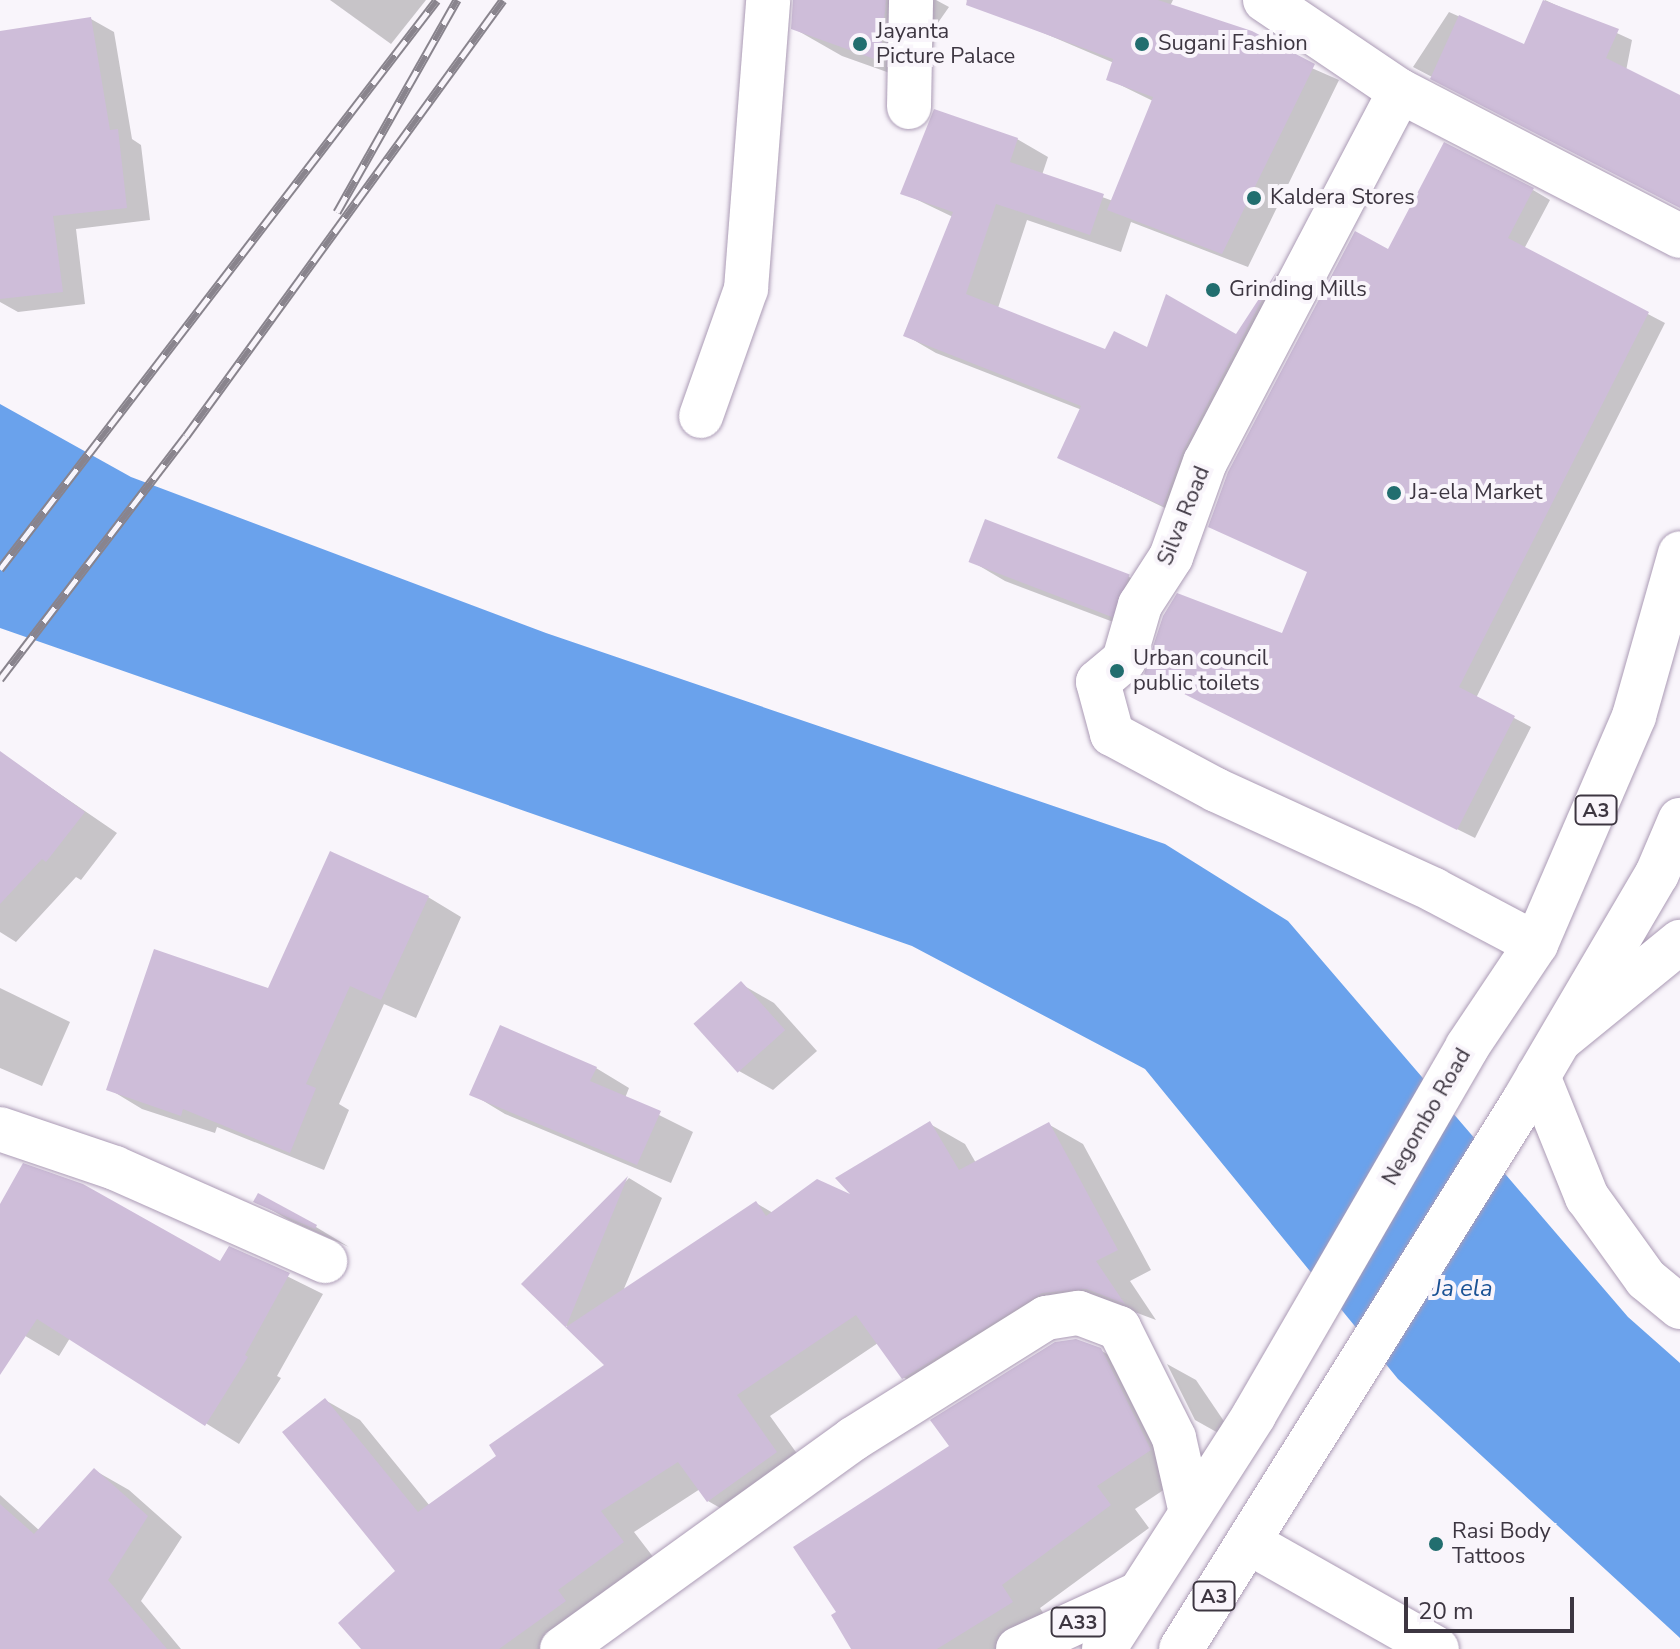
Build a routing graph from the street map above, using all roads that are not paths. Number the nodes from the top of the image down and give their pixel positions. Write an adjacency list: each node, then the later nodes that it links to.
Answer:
1 (768, 0): 7 (main road)
2 (911, 0): 5 (main road)
3 (1265, 0): 4 (main road)
4 (1400, 91): 6 (main road); 11 (main road, Silva Road)
5 (909, 107)
6 (1680, 236)
7 (701, 416)
8 (1680, 553): 11 (main road, Negombo Road / A3)
9 (1680, 820): 12 (main road, A3)
10 (1680, 942): 12 (main road)
11 (1536, 944): 16 (main road, Negombo Road / A3)
12 (1540, 1074): 15 (main road); 17 (main road, A3)
13 (0, 1129): 14 (main road)
14 (325, 1261)
15 (1680, 1307)
16 (1191, 1513): 18 (main road, Negombo Road / A3); 19 (main road)
17 (1248, 1542): 22 (main road, A3); 23 (main road)
18 (1138, 1594): 20 (main road, A33); 21 (main road, Negombo Road / A3)
19 (562, 1649)
20 (1018, 1649)
21 (1104, 1649)
22 (1181, 1649)
23 (1437, 1649)

